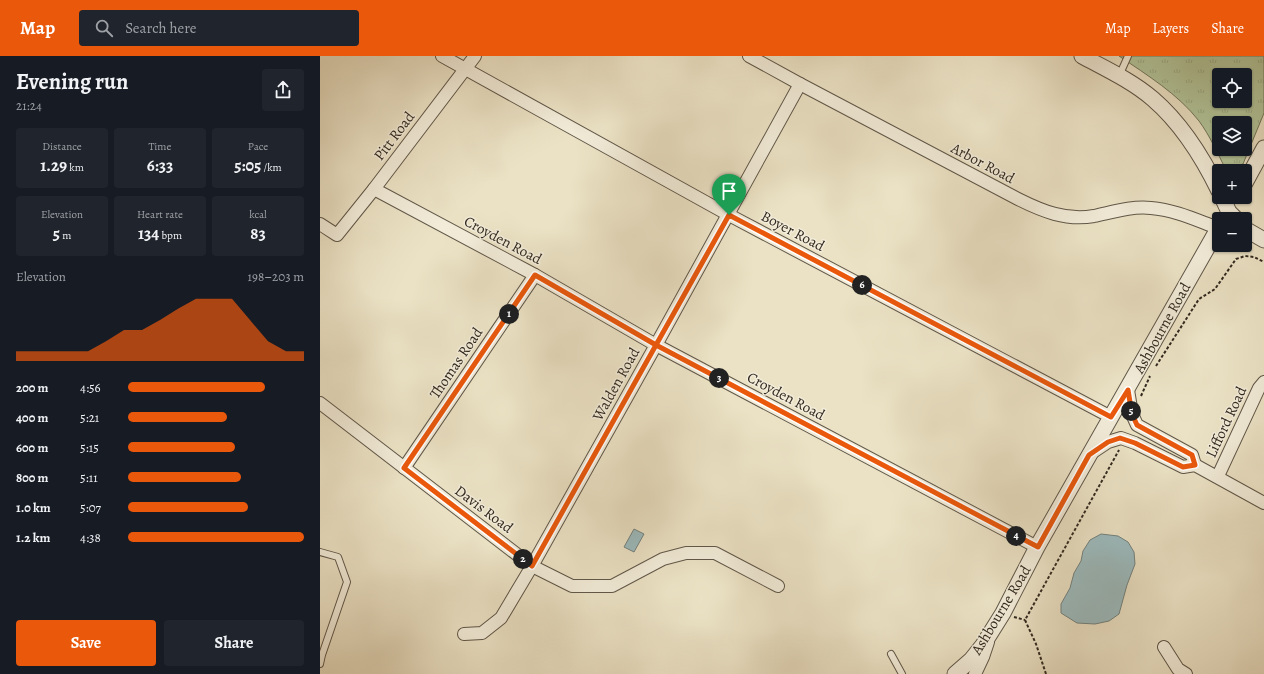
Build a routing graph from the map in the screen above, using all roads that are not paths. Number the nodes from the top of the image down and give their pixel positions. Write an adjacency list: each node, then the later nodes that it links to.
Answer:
1 (442, 56): 6 (street, Boyer Road)
2 (475, 56): 6 (street, Pitt Road)
3 (749, 56): 8 (street, Arbor Road)
4 (1082, 56): 7 (street)
5 (1128, 56): 7 (lane)
6 (465, 69): 12 (street, Pitt Road); 13 (street, Boyer Road)
7 (1119, 77): 11 (street)
8 (800, 84): 13 (street, Walden Road); 15 (street, Arbor Road)
9 (1264, 148): 10 (street)
10 (1252, 170)
11 (1212, 176)
12 (374, 189): 14 (street, Pitt Road); 19 (street, Croyden Road)
13 (729, 215): 20 (street, Walden Road); 24 (street, Boyer Road)
14 (320, 224)
15 (1212, 225)
16 (1252, 233): 18 (street)
17 (1212, 240): 22 (street, Ashbourne Road)
18 (1264, 240)
19 (535, 275): 20 (street, Croyden Road); 27 (street, Thomas Road)
20 (656, 345): 30 (street, Croyden Road); 32 (street, Walden Road)
21 (1264, 382): 28 (street, Lifford Road)
22 (1128, 390): 24 (street, Ashbourne Road); 26 (street)
23 (320, 402): 27 (street, Davis Road)
24 (1111, 417): 25 (street, Ashbourne Road)
25 (1089, 455): 26 (street); 30 (street, Ashbourne Road)
26 (1195, 465): 28 (street)
27 (404, 468): 32 (street, Davis Road)
28 (1218, 476): 29 (street)
29 (1264, 503)
30 (1038, 547): 34 (street, Ashbourne Road)
31 (320, 552): 38 (lane)
32 (532, 566): 33 (street, Davis Road); 35 (street, Walden Road)
33 (778, 586)
34 (993, 630): 40 (street, Ashbourne Road); 41 (street)
35 (464, 634)
36 (1164, 647): 42 (street)
37 (891, 654): 39 (lane)
38 (320, 664)
39 (902, 674)
40 (955, 674)
41 (975, 674)
42 (1186, 674)

